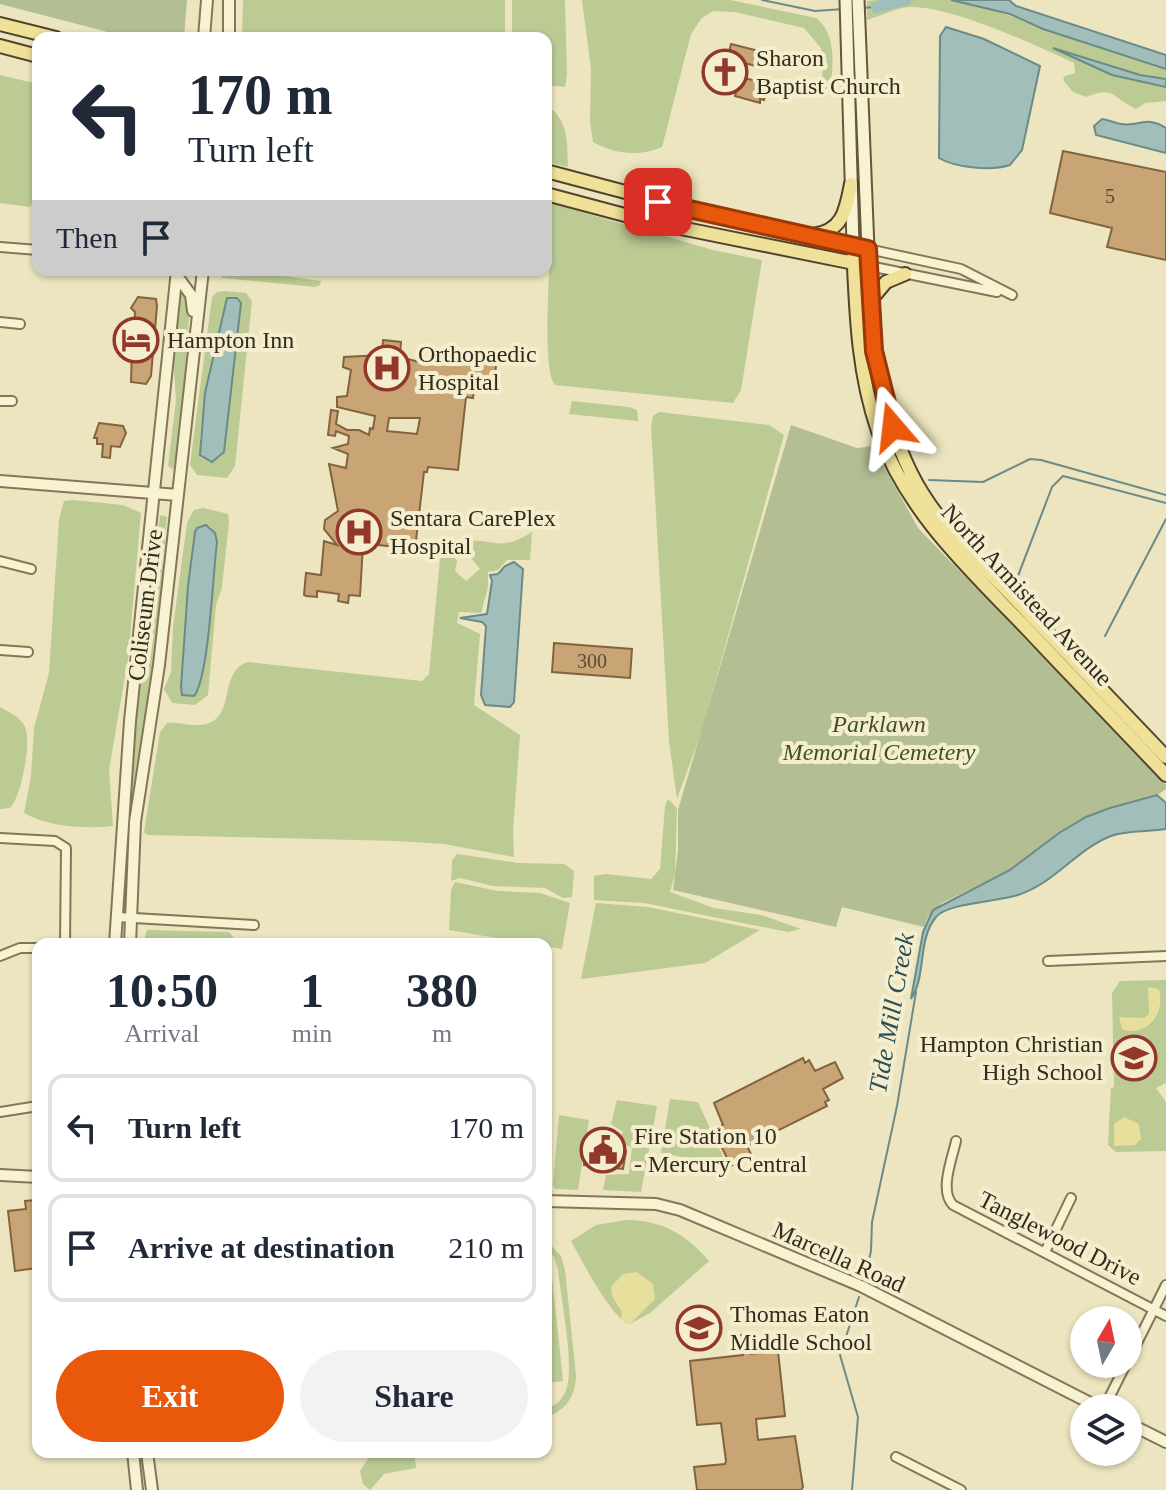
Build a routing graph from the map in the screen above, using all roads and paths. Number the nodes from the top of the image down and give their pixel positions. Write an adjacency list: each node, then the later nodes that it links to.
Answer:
1 (207, 0): 7 (street)
2 (229, 0): 8 (street)
3 (852, 2): 4 (main road, North Armistead Avenue)
4 (853, 22): 12 (main road, North Armistead Avenue); 18 (main road, North Armistead Avenue)
5 (0, 24): 6 (main road)
6 (32, 32)
7 (204, 32)
8 (229, 32)
9 (0, 46): 10 (main road)
10 (32, 54)
11 (552, 173): 14 (main road)
12 (851, 184): 14 (main road); 16 (main road, North Armistead Avenue)
13 (552, 196): 15 (main road)
14 (806, 236): 16 (main road)
15 (733, 240): 20 (main road); 27 (main road)
16 (853, 245): 18 (main road); 20 (main road, North Armistead Avenue)
17 (0, 247): 19 (street)
18 (868, 249): 21 (main road, North Armistead Avenue); 22 (street)
19 (32, 250)
20 (854, 263): 21 (main road); 27 (main road, North Armistead Avenue)
21 (869, 266): 22 (street); 26 (main road, North Armistead Avenue)
22 (905, 274): 26 (main road)
23 (177, 276): 34 (street, Coliseum Drive)
24 (179, 276): 32 (street)
25 (202, 276): 32 (street, Coliseum Drive)
26 (870, 301): 40 (main road, North Armistead Avenue)
27 (855, 312): 41 (main road, North Armistead Avenue)
28 (0, 322): 29 (street)
29 (20, 324)
30 (0, 401): 31 (street)
31 (12, 401)
32 (186, 424): 35 (street, Coliseum Drive)
33 (0, 481): 34 (street)
34 (154, 493): 35 (street); 43 (street, Coliseum Drive)
35 (178, 495): 44 (street, Coliseum Drive)
36 (0, 561): 37 (street)
37 (31, 569)
38 (0, 650): 39 (street)
39 (28, 652)
40 (1166, 757)
41 (1166, 775)
42 (0, 838): 46 (street)
43 (117, 917): 44 (street); 47 (street, Coliseum Drive)
44 (131, 918): 45 (street); 48 (street, Coliseum Drive)
45 (254, 925)
46 (65, 938)
47 (115, 938)
48 (130, 938)
49 (32, 948): 50 (street)
50 (0, 956)
51 (1166, 956): 52 (street)
52 (1048, 961)
53 (32, 1107): 54 (street)
54 (0, 1112)
55 (956, 1141): 60 (street, Tanglewood Drive)
56 (0, 1175): 57 (street)
57 (32, 1177)
58 (1071, 1198): 60 (street)
59 (552, 1201): 65 (street, Marcella Road)
60 (1045, 1252): 62 (street, Tanglewood Drive)
61 (1166, 1285): 62 (street)
62 (1154, 1310): 63 (street, Tanglewood Drive); 64 (street)
63 (1166, 1316)
64 (1142, 1333)
65 (1074, 1394)
66 (1142, 1430): 67 (street)
67 (1166, 1442)
68 (896, 1457): 73 (street)
69 (134, 1458): 71 (street)
70 (148, 1458): 72 (street)
71 (137, 1490)
72 (152, 1490)
73 (961, 1490)

